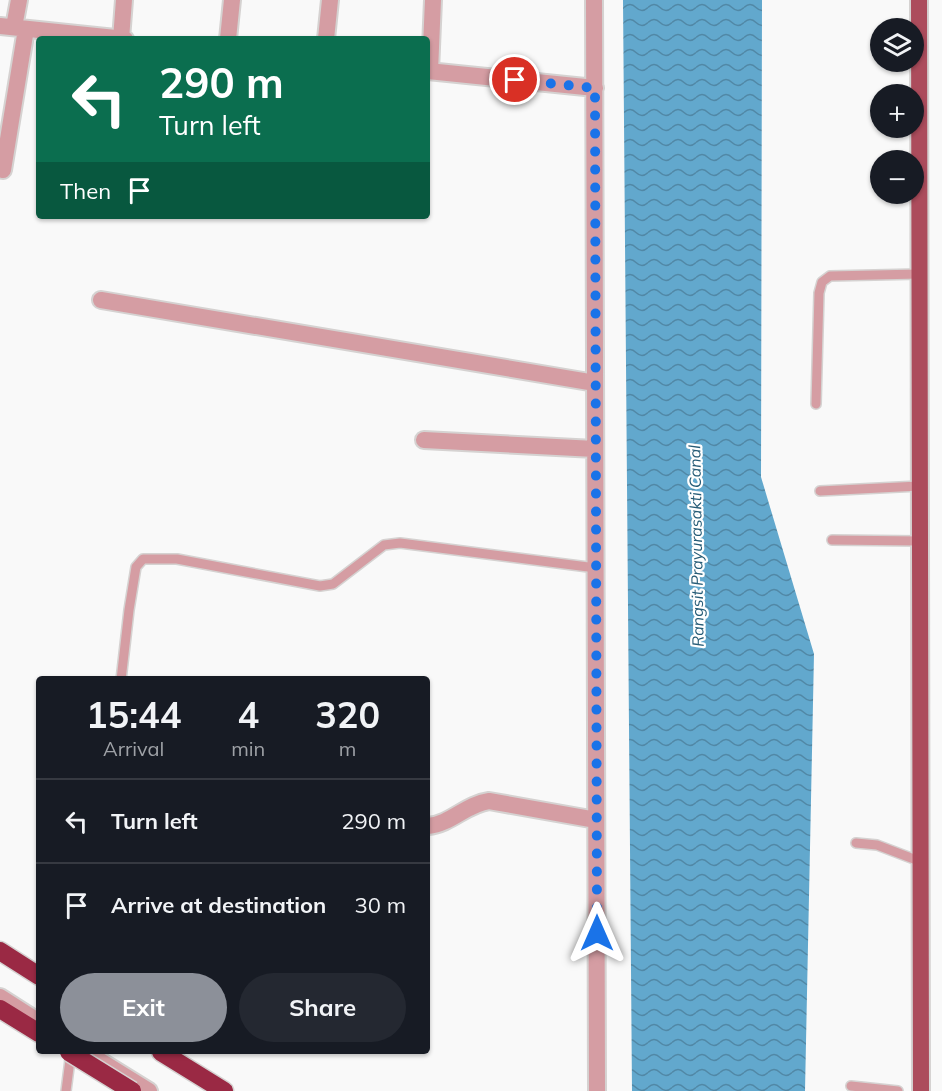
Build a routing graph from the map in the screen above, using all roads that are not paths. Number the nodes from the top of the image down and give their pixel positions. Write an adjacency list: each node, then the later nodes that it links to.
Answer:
1 (19, 0): 8 (street)
2 (124, 0): 10 (street)
3 (232, 0): 11 (street)
4 (330, 0): 12 (street)
5 (433, 0): 13 (street)
6 (594, 0): 15 (street)
7 (919, 0): 17 (main road)
8 (13, 27): 9 (street); 16 (street)
9 (95, 36)
10 (122, 36)
11 (228, 36)
12 (326, 36)
13 (430, 53)
14 (430, 71): 15 (street)
15 (595, 88): 19 (street)
16 (3, 170)
17 (919, 274): 20 (lane); 23 (main road)
18 (101, 300): 19 (street)
19 (595, 383): 22 (street)
20 (816, 404)
21 (424, 440): 22 (street)
22 (596, 449): 27 (street)
23 (919, 486): 24 (lane); 26 (main road)
24 (820, 491)
25 (832, 540): 26 (lane)
26 (919, 541): 32 (main road)
27 (596, 568): 28 (lane); 29 (street)
28 (122, 676)
29 (596, 820): 30 (street); 48 (street)
30 (430, 826)
31 (856, 843): 32 (lane)
32 (919, 861): 50 (main road)
33 (0, 951): 34 (highway)
34 (36, 974)
35 (0, 998): 37 (street)
36 (0, 1009): 38 (highway)
37 (36, 1020)
38 (36, 1031)
39 (70, 1054): 44 (lane)
40 (73, 1054): 45 (highway, bridge)
41 (89, 1054): 46 (street)
42 (164, 1054): 47 (highway)
43 (851, 1086): 49 (lane)
44 (66, 1091)
45 (132, 1091)
46 (149, 1091)
47 (224, 1091)
48 (597, 1091)
49 (898, 1091)
50 (921, 1091)

